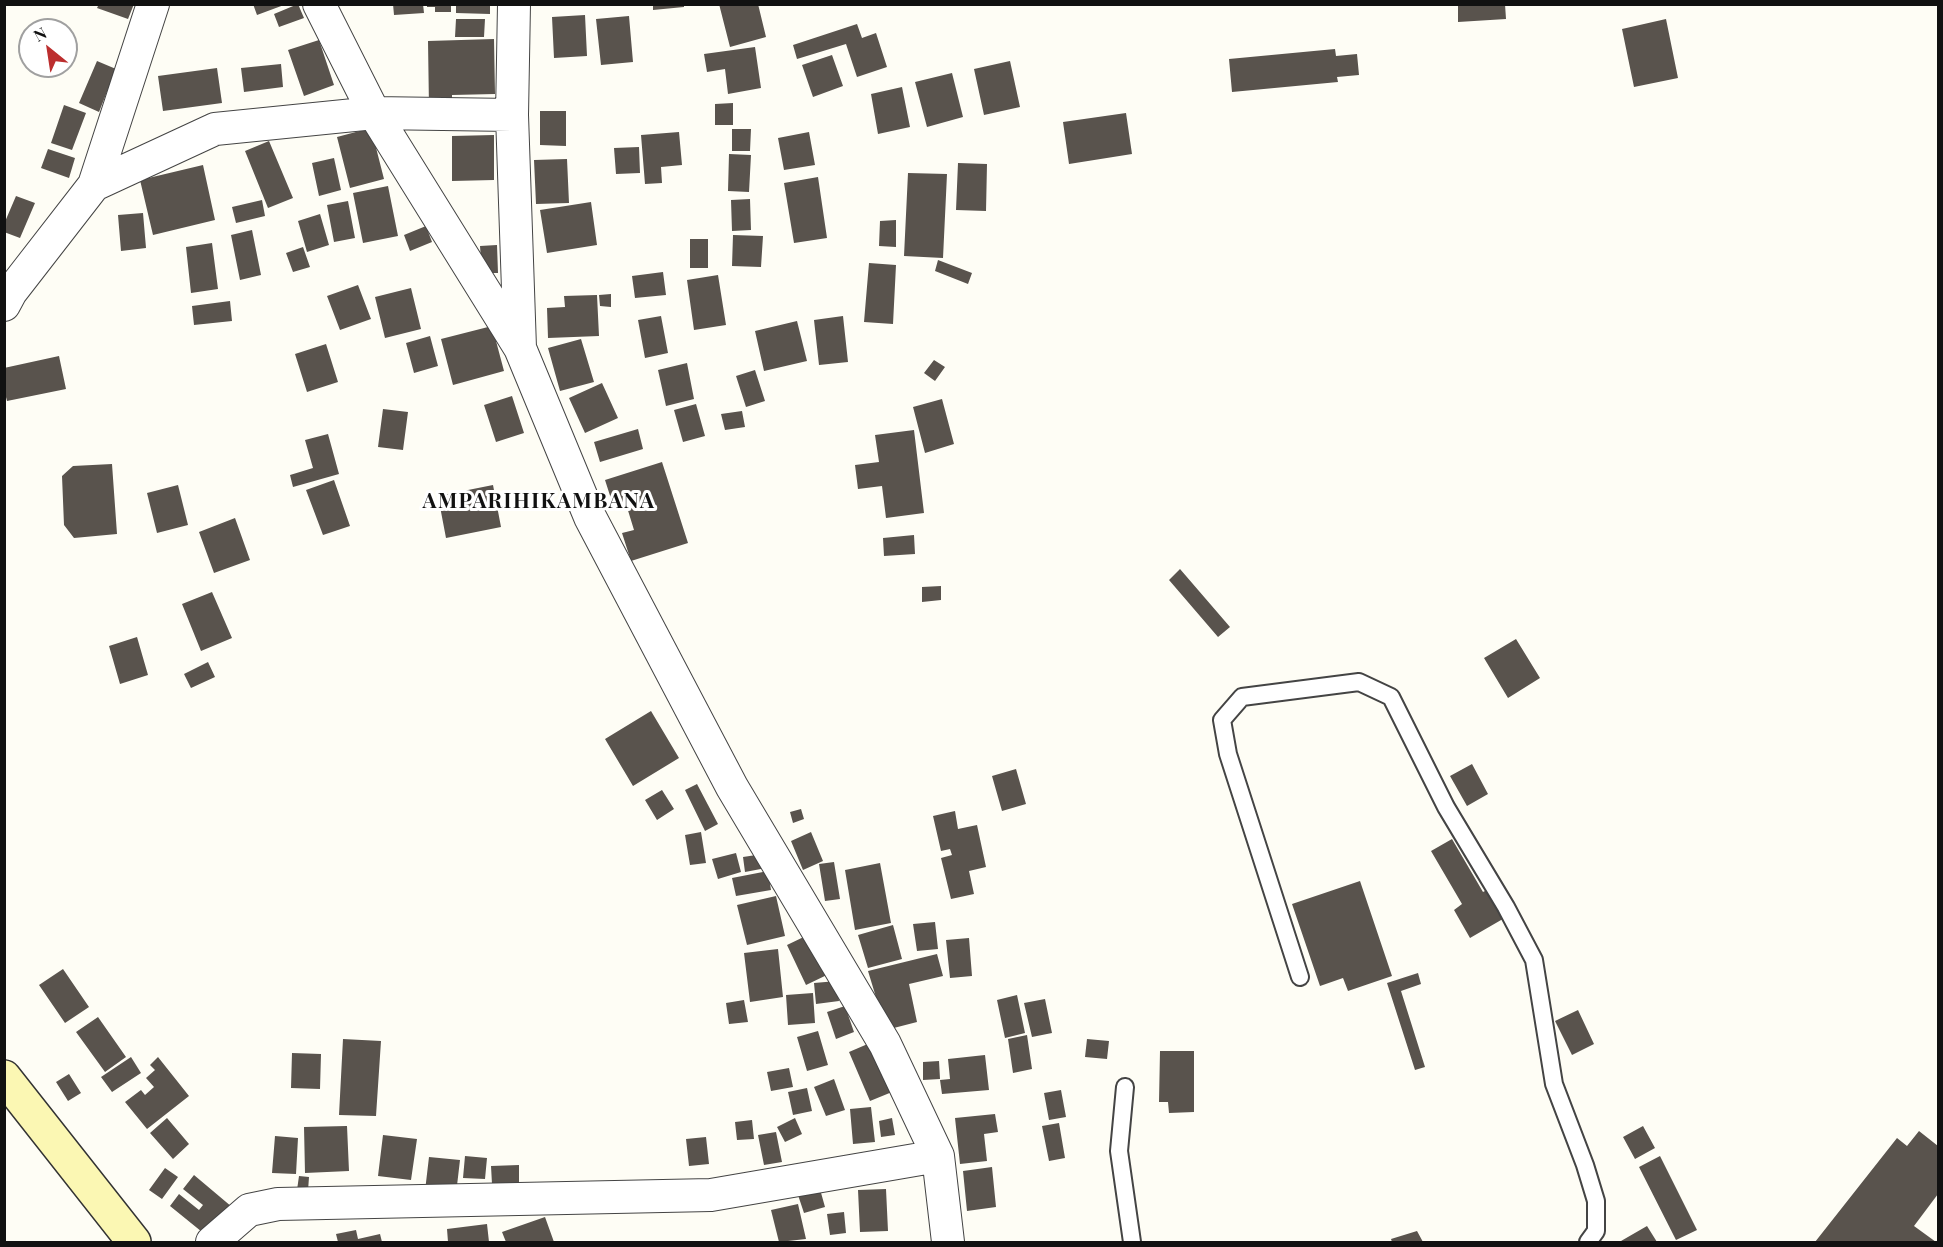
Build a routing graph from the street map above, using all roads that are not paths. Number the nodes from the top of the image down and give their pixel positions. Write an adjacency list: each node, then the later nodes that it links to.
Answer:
1 (153, 4): 6 (street)
2 (320, 4): 4 (street)
3 (514, 4): 5 (street)
4 (374, 113): 5 (street); 6 (street); 8 (street)
5 (512, 115): 8 (street)
6 (94, 185): 7 (street)
7 (4, 305)
8 (520, 348): 12 (street)
9 (1300, 977): 17 (lane)
10 (4, 1077): 13 (main road)
11 (1125, 1087): 16 (lane)
12 (938, 1156): 14 (street); 15 (street)
13 (134, 1242)
14 (212, 1242)
15 (948, 1242)
16 (1132, 1242)
17 (1588, 1242)

